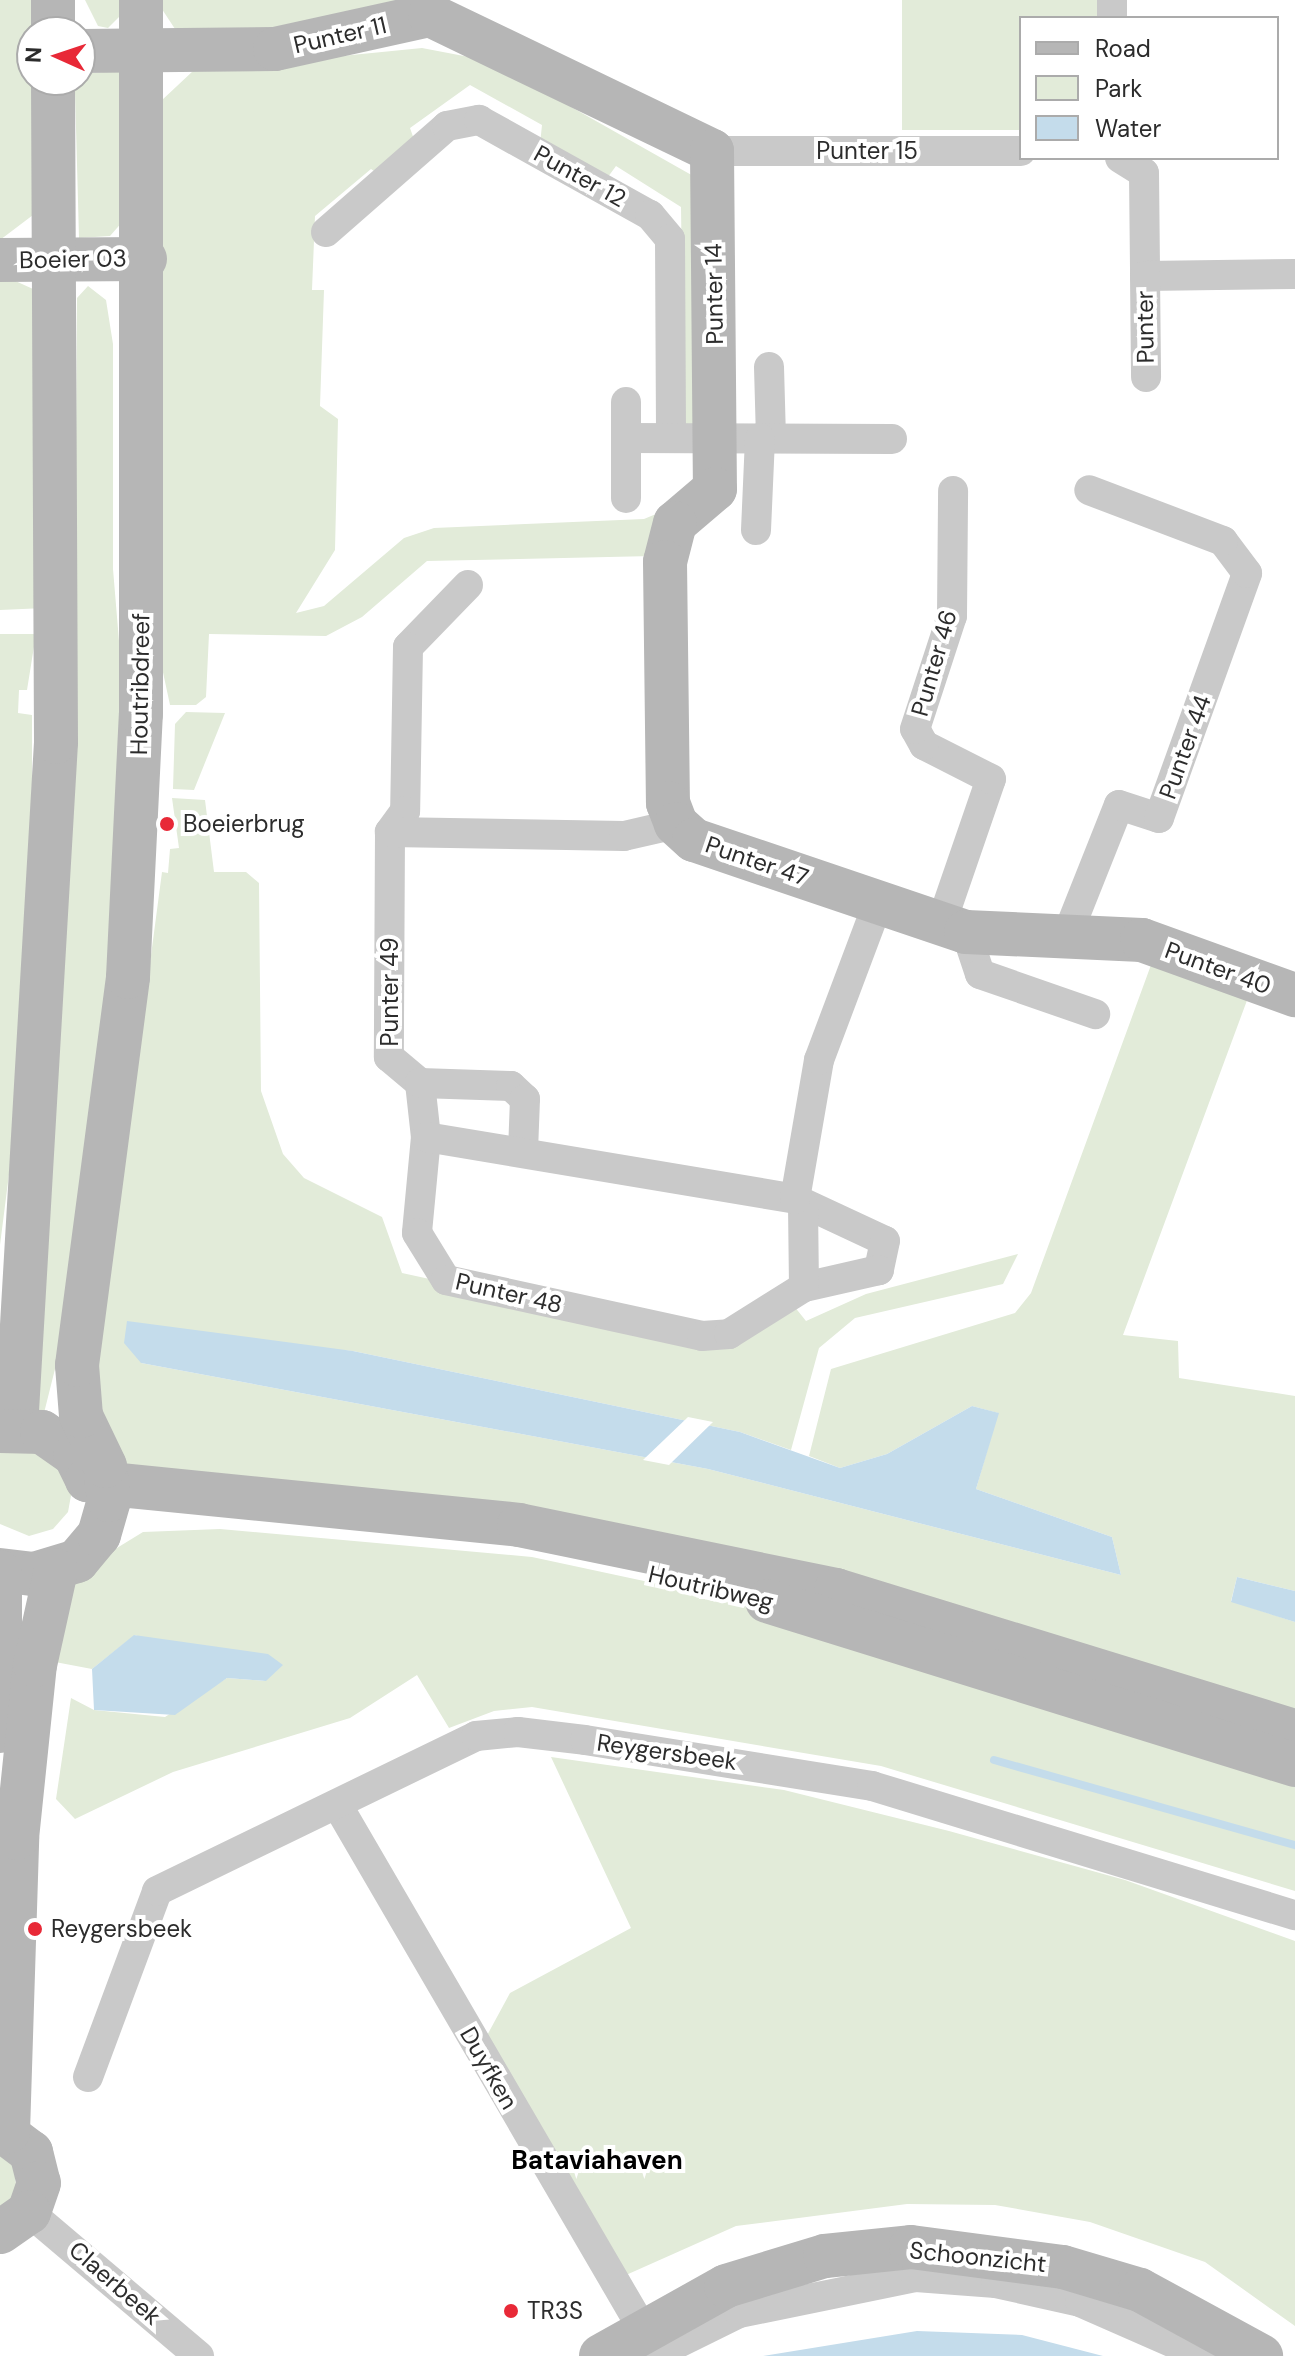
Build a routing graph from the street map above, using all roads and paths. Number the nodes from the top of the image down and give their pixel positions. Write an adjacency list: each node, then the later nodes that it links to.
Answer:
1 (141, 0): 4 (main road, Houtribdreef)
2 (431, 7): 4 (main road, Punter 11); 6 (main road, Punter 11)
3 (96, 51): 4 (main road, Punter 11)
4 (141, 52): 10 (main road, Houtribdreef)
5 (53, 96): 12 (main road)
6 (712, 151): 7 (street, Punter 15); 18 (main road, Punter 14)
7 (1019, 151)
8 (1123, 160): 14 (street, Punter)
9 (326, 232): 20 (street, Punter 12)
10 (145, 259): 12 (main road, Boeier 03); 45 (main road, Houtribdreef)
11 (0, 260): 12 (main road, Boeier 03)
12 (54, 260): 40 (main road)
13 (1295, 274): 14 (street)
14 (1145, 276): 16 (street, Punter)
15 (769, 367): 21 (street)
16 (1146, 377)
17 (626, 402): 19 (street)
18 (715, 437): 20 (street); 21 (street); 23 (main road, Punter 14)
19 (626, 438): 20 (street); 26 (street)
20 (671, 438)
21 (765, 438): 22 (street); 27 (street)
22 (892, 439)
23 (715, 489): 29 (main road, Punter 47)
24 (1089, 490): 33 (street, Punter 44)
25 (953, 491): 32 (street, Punter 46)
26 (626, 498)
27 (756, 530)
28 (468, 585): 30 (street, Punter 49)
29 (676, 824): 30 (street); 31 (main road, Punter 47)
30 (390, 832): 37 (street, Punter 49)
31 (878, 903): 32 (main road, Punter 47); 41 (street)
32 (953, 928): 33 (main road, Punter 47); 36 (street)
33 (1066, 938): 34 (main road, Punter 47)
34 (1142, 940): 35 (main road, Punter 40)
35 (1295, 995)
36 (1095, 1014)
37 (420, 1083): 38 (street); 39 (street)
38 (426, 1137): 39 (street, Punter 48); 42 (street, Punter 48)
39 (523, 1151): 41 (street, Punter 48)
40 (26, 1192): 43 (main road); 44 (main road)
41 (799, 1203): 42 (street); 42 (street, Punter 48)
42 (804, 1287)
43 (0, 1312)
44 (8, 1430): 45 (main road)
45 (72, 1434): 46 (main road, Houtribdreef)
46 (101, 1494): 47 (main road); 49 (main road, Houtribweg); 50 (main road, Houtribweg)
47 (22, 1564): 48 (main road); 54 (main road)
48 (0, 1731)
49 (1295, 1731)
50 (1295, 1765)
51 (338, 1806): 52 (street, Reygersbeek); 53 (street, Reygersbeek); 56 (street, Duyfken)
52 (1295, 1915)
53 (88, 2077)
54 (4, 2131): 55 (main road)
55 (15, 2222): 57 (street, Claerbeek)
56 (647, 2342): 58 (main road, Schoonzicht); 59 (street); 60 (main road, Schoonzicht)
57 (199, 2356)
58 (601, 2356)
59 (1203, 2356)
60 (1261, 2356)

